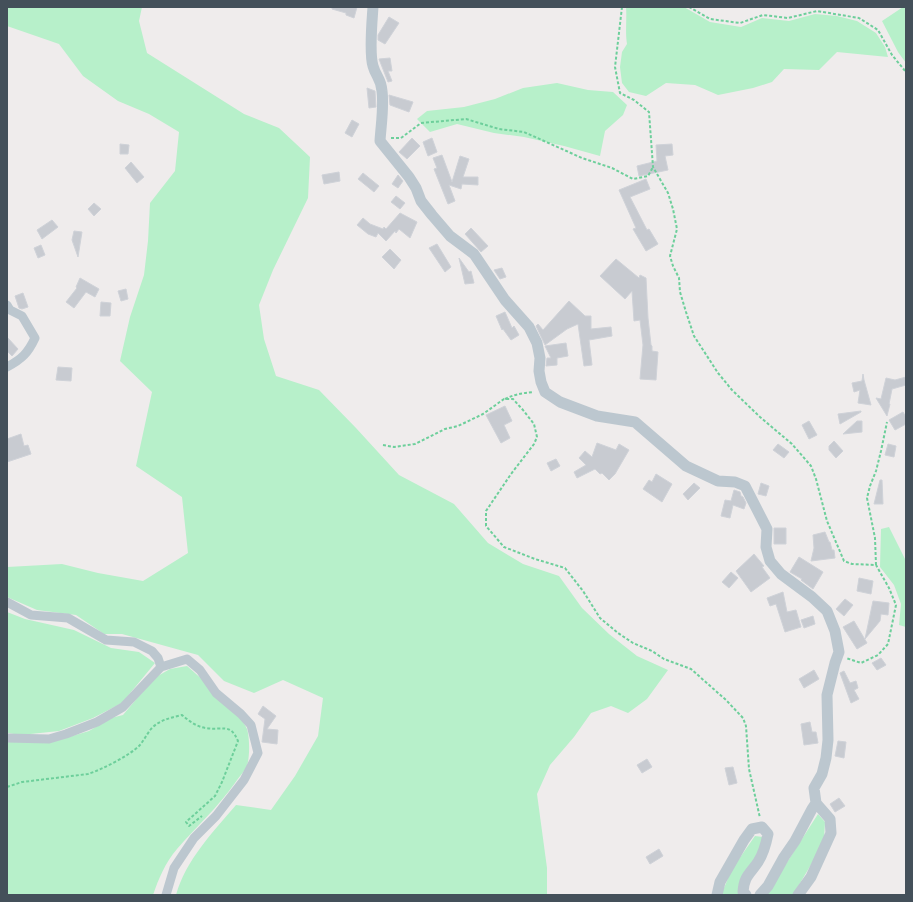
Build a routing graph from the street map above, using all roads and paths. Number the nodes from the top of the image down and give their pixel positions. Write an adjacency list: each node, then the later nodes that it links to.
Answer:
1 (373, 7): 5 (street)
2 (622, 7): 6 (path)
3 (689, 7): 4 (path)
4 (906, 72)
5 (381, 137): 6 (path); 9 (street)
6 (653, 167): 13 (path)
7 (7, 306): 8 (street)
8 (7, 367)
9 (545, 392): 10 (path); 15 (street)
10 (504, 399): 12 (path); 21 (path)
11 (887, 422): 13 (path)
12 (383, 445)
13 (876, 565): 15 (path)
14 (7, 602): 16 (street)
15 (839, 652): 19 (street)
16 (161, 667): 17 (street); 22 (street)
17 (7, 738)
18 (7, 787): 20 (path)
19 (816, 803): 25 (street); 26 (street)
20 (206, 814)
21 (762, 827): 23 (street); 24 (street)
22 (166, 895)
23 (717, 895)
24 (746, 895)
25 (760, 895)
26 (798, 895)

